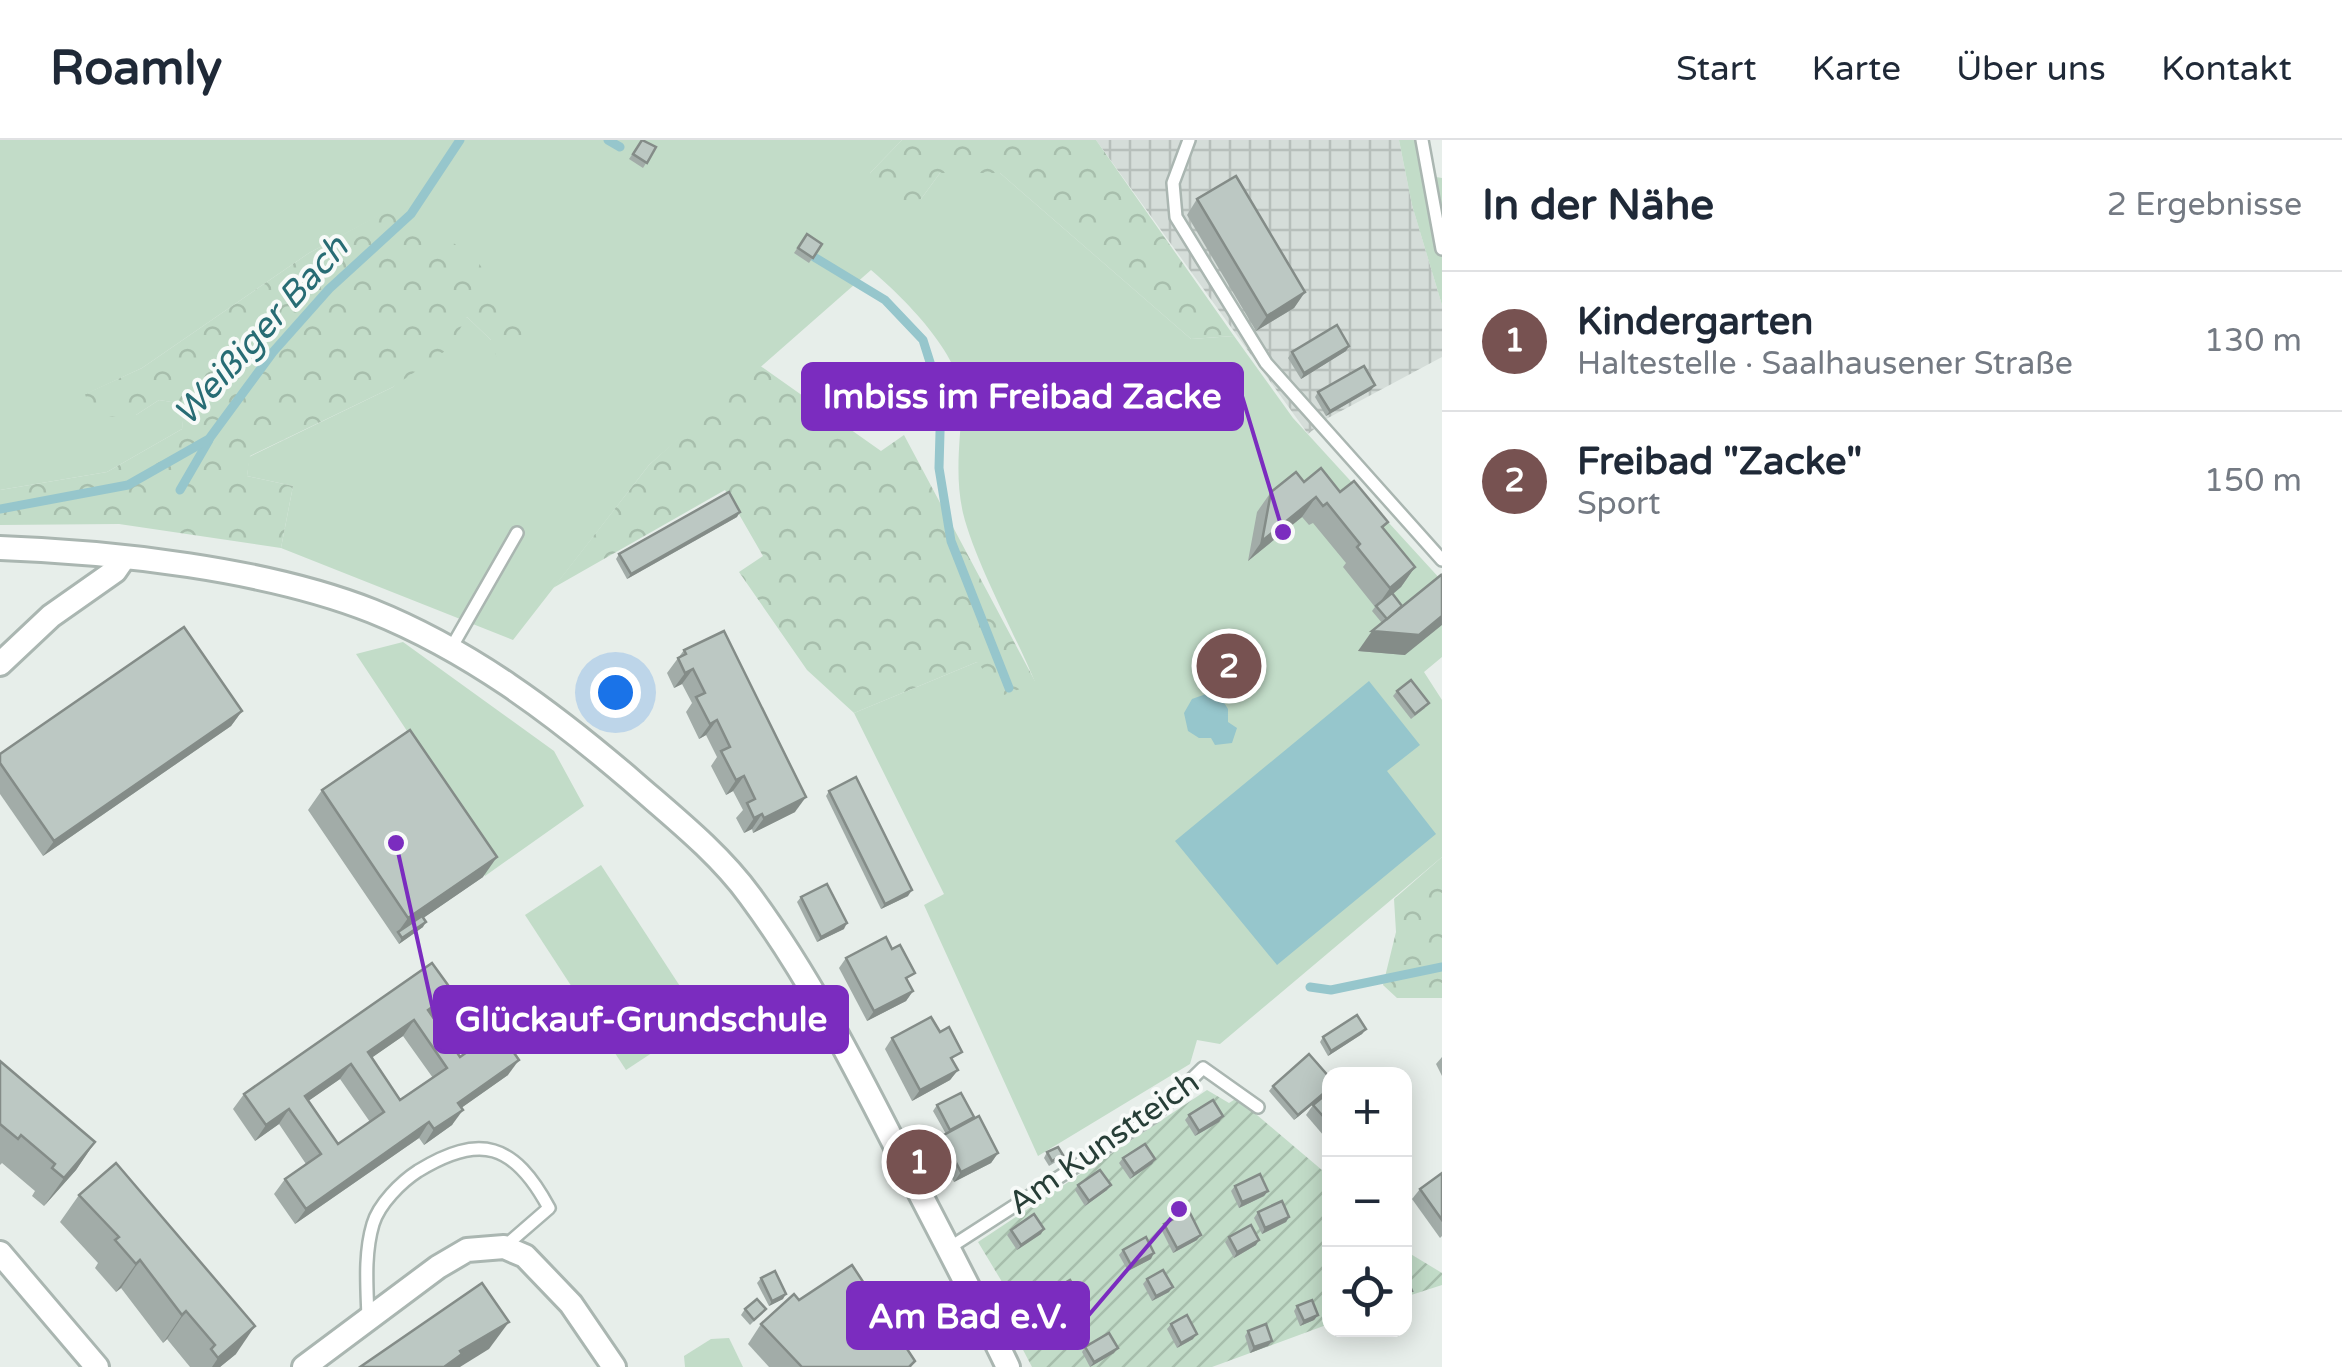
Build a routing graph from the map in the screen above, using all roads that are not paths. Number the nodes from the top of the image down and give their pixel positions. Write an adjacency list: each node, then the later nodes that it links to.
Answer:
1 (1189, 140): 7 (lane)
2 (1422, 140): 3 (lane)
3 (1442, 249)
4 (517, 533): 8 (lane)
5 (0, 548): 6 (street)
6 (124, 558): 8 (street); 9 (street)
7 (1442, 560)
8 (450, 650): 12 (street)
9 (0, 664)
10 (1258, 1106): 12 (lane, Am Kunstteich)
11 (504, 1247): 14 (street); 14 (lane); 17 (street)
12 (949, 1248): 18 (street)
13 (0, 1253): 15 (street)
14 (368, 1322): 16 (street)
15 (97, 1367)
16 (304, 1367)
17 (614, 1367)
18 (1008, 1367)

